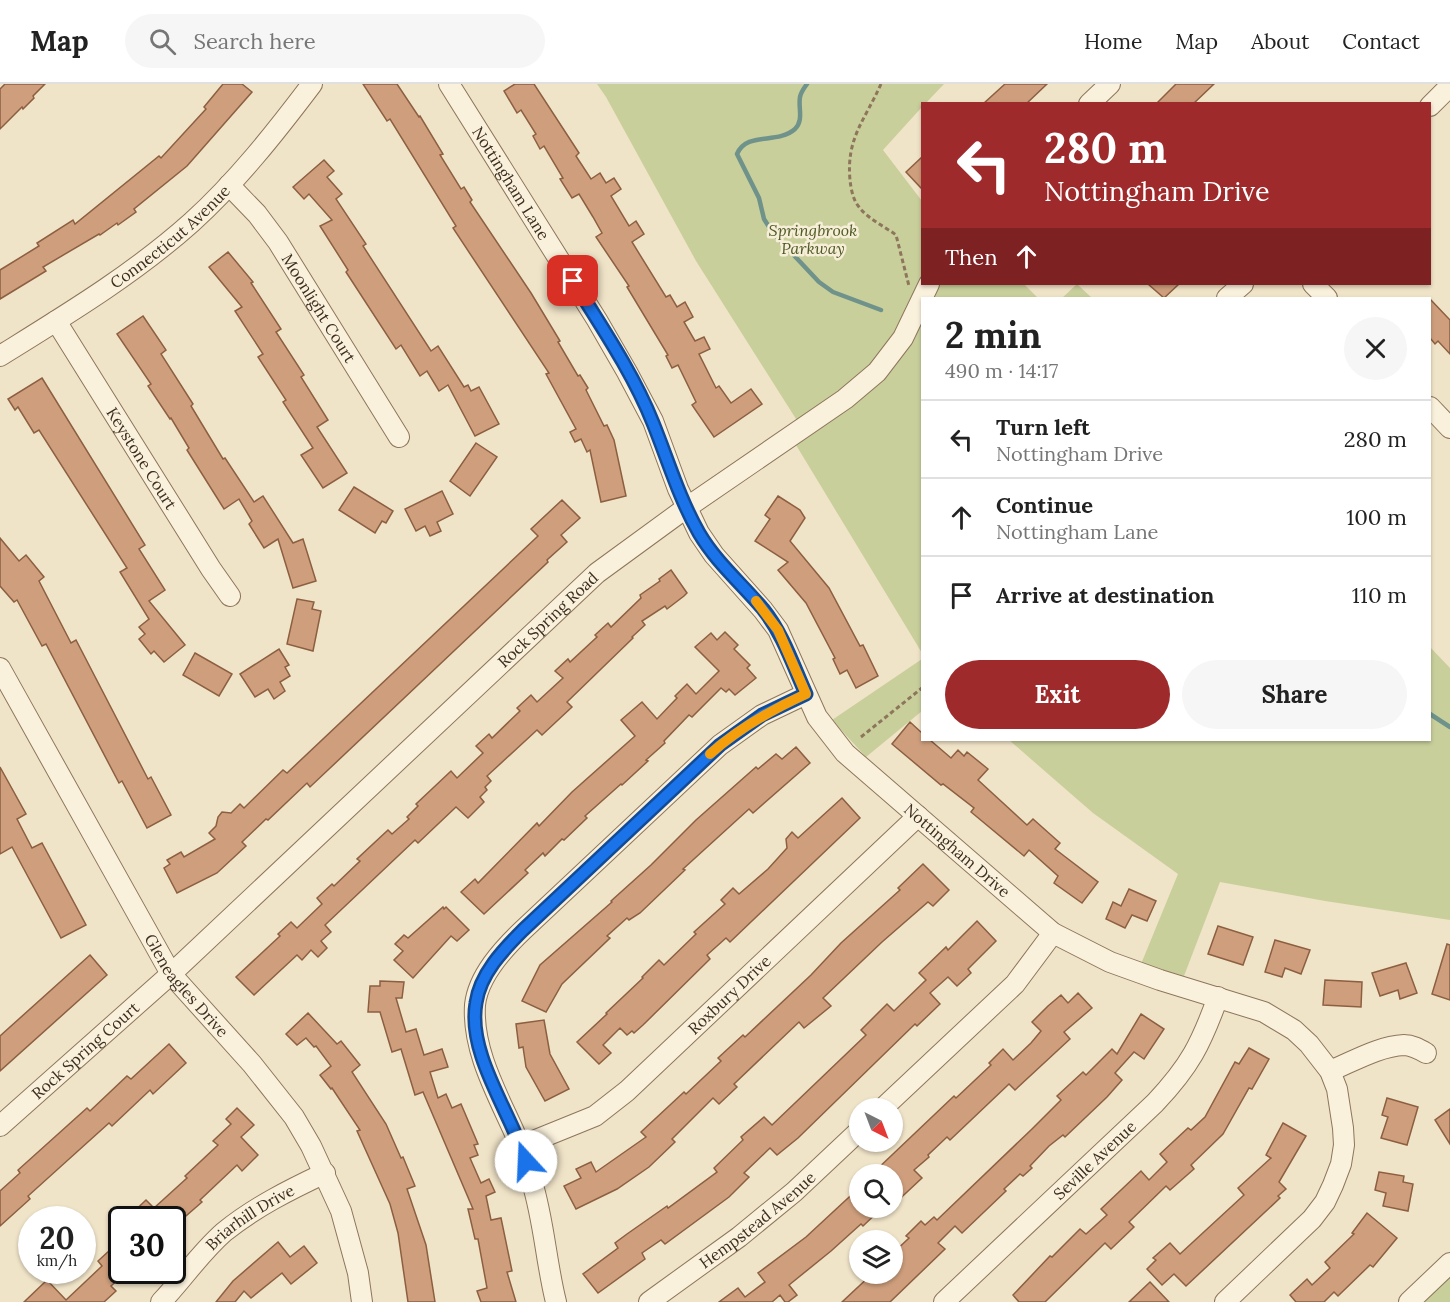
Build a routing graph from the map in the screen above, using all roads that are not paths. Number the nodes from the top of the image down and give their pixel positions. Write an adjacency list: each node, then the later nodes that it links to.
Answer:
1 (312, 84): 7 (street, Connecticut Avenue)
2 (449, 84): 18 (street, Nottingham Lane)
3 (1110, 84): 5 (street)
4 (1450, 86): 6 (street)
5 (1091, 102)
6 (1431, 105)
7 (229, 185): 13 (street, Connecticut Avenue); 17 (street, Moonlight Court)
8 (1242, 285): 10 (street)
9 (1313, 285): 11 (street)
10 (1228, 297)
11 (1326, 297)
12 (921, 301): 18 (street, Rock Spring Road)
13 (56, 321): 14 (street, Connecticut Avenue); 19 (street, Keystone Court)
14 (0, 356)
15 (1431, 408): 16 (street)
16 (1450, 428)
17 (399, 436)
18 (686, 508): 21 (street, Nottingham Drive); 24 (street, Rock Spring Road)
19 (230, 596)
20 (0, 668): 24 (street, Gleneagles Drive)
21 (806, 694): 22 (street, Nottingham Drive); 31 (street)
22 (918, 816): 23 (street, Nottingham Drive); 31 (street, Roxbury Drive)
23 (1053, 933): 25 (street, Nottingham Drive); 28 (street)
24 (171, 974): 29 (street, Rock Spring Court); 32 (street, Gleneagles Drive)
25 (1218, 997): 27 (street, Nottingham Drive); 38 (street, Seville Avenue)
26 (1426, 1053): 27 (street)
27 (1330, 1071): 39 (street, Nottingham Drive)
28 (893, 1098)
29 (0, 1126)
30 (849, 1140): 37 (street, Hempstead Avenue)
31 (521, 1146): 36 (street)
32 (325, 1173): 34 (street, Briarhill Drive); 35 (street, Gleneagles Drive)
33 (1450, 1263): 40 (street)
34 (161, 1302)
35 (362, 1302)
36 (556, 1302)
37 (649, 1302)
38 (944, 1302)
39 (1225, 1302)
40 (1409, 1302)

